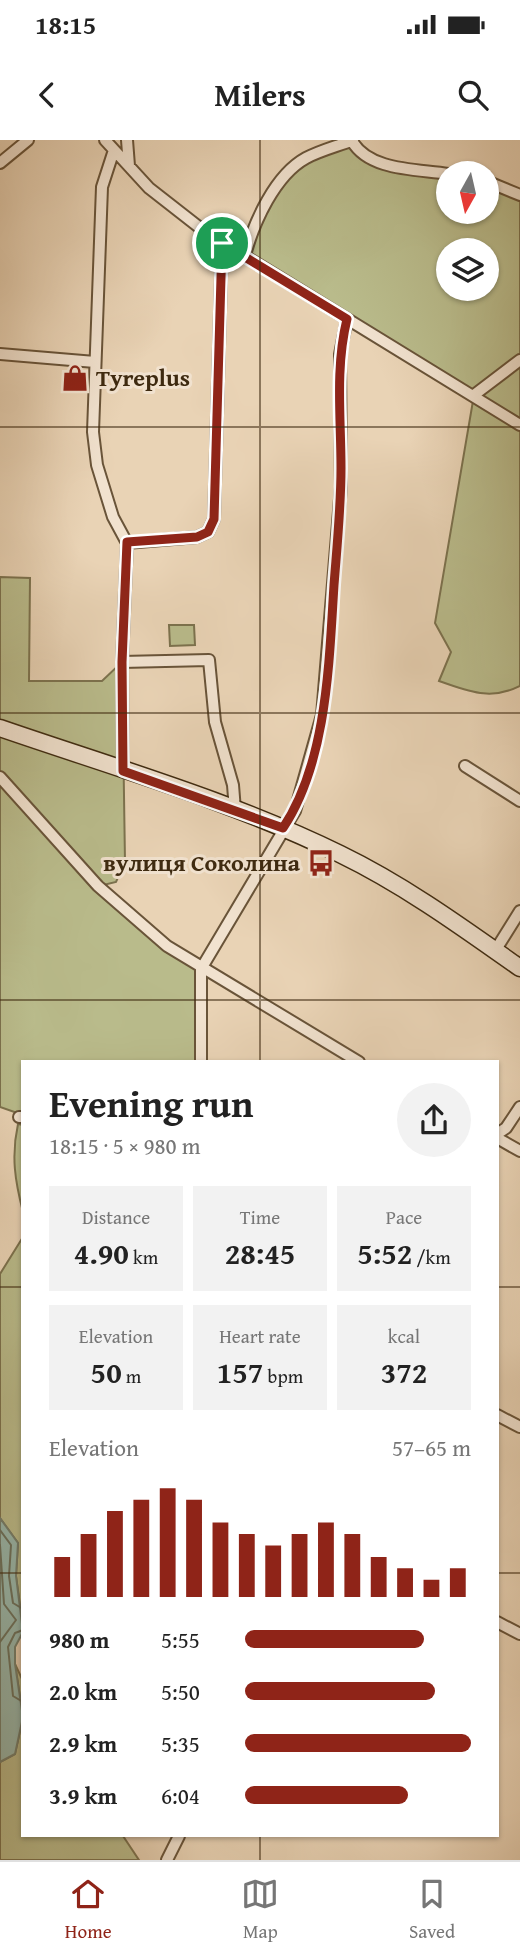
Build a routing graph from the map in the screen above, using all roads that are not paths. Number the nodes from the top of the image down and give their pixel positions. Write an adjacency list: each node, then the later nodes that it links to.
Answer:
1 (28, 140): 7 (street)
2 (105, 140): 6 (street)
3 (127, 140): 8 (street)
4 (353, 140): 5 (street); 9 (street)
5 (328, 144): 13 (street)
6 (114, 150): 8 (street); 17 (street)
7 (0, 163)
8 (129, 166): 12 (street)
9 (436, 172)
10 (499, 186): 11 (street)
11 (520, 195)
12 (222, 243): 13 (street); 20 (street)
13 (245, 255): 14 (street)
14 (347, 319): 18 (street); 28 (street)
15 (0, 354): 17 (street)
16 (520, 360): 18 (street)
17 (95, 362): 20 (street)
18 (474, 395): 19 (street)
19 (520, 425)
20 (127, 542): 21 (street)
21 (122, 662): 24 (street); 27 (street)
22 (0, 728): 24 (main road)
23 (465, 766): 26 (street)
24 (123, 771): 27 (main road)
25 (0, 777): 32 (street)
26 (520, 801)
27 (235, 810): 28 (main road)
28 (283, 828): 30 (main road); 32 (street)
29 (520, 911): 30 (street)
30 (495, 951): 31 (main road)
31 (520, 968)
32 (201, 969): 33 (street); 34 (street)
33 (201, 1060)
34 (356, 1060)
35 (520, 1107): 36 (street)
36 (499, 1134)
37 (499, 1137): 38 (street)
38 (520, 1151)
39 (499, 1416): 40 (street)
40 (520, 1427)
41 (499, 1623): 42 (street)
42 (520, 1634)
43 (179, 1837): 44 (street)
44 (167, 1860)

